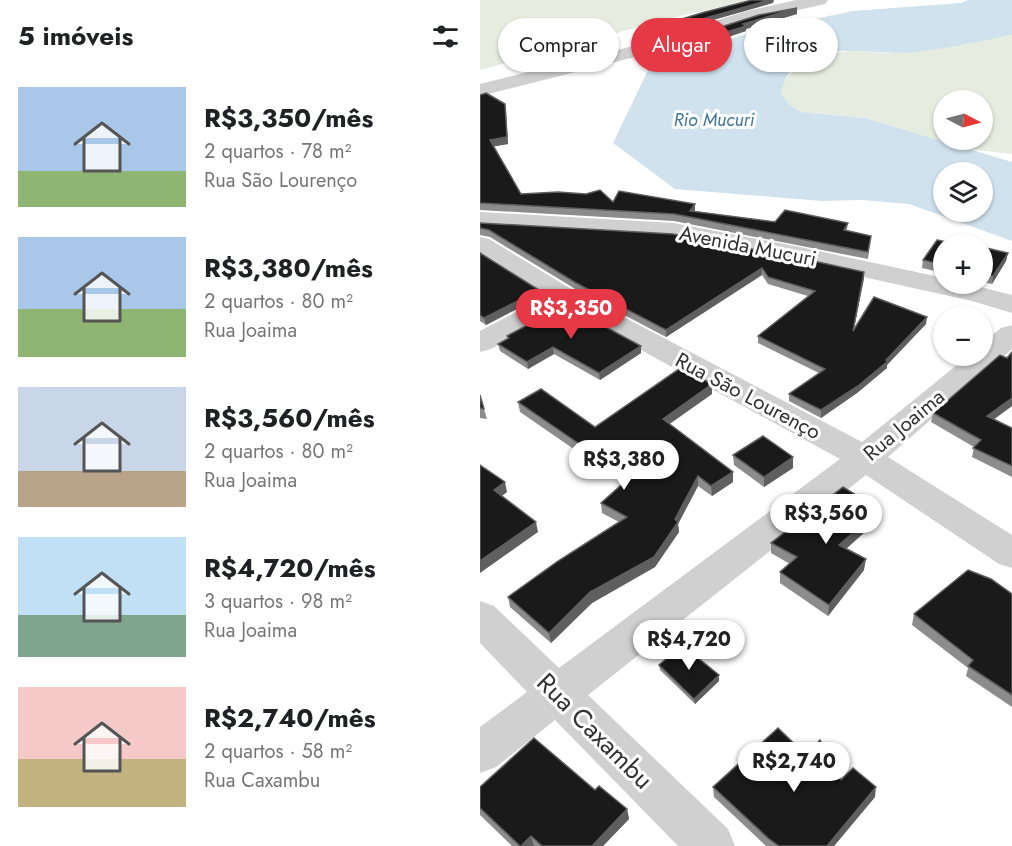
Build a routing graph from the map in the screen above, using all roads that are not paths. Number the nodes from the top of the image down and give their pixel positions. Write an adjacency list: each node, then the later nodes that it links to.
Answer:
1 (819, 0): 2 (street)
2 (480, 90)
3 (480, 220): 6 (street, Avenida Mucuri)
4 (480, 245): 5 (street, Rua São Lourenço)
5 (566, 298): 8 (street); 9 (street, Rua São Lourenço)
6 (1012, 304)
7 (1012, 334): 9 (street, Rua Joaima)
8 (480, 343)
9 (865, 458): 10 (street, Rua São Lourenço); 12 (street, Rua Joaima)
10 (1012, 554)
11 (480, 617): 12 (street, Rua Caxambu)
12 (558, 694): 13 (street, Rua Joaima); 14 (street, Rua Caxambu)
13 (480, 753)
14 (711, 846)

